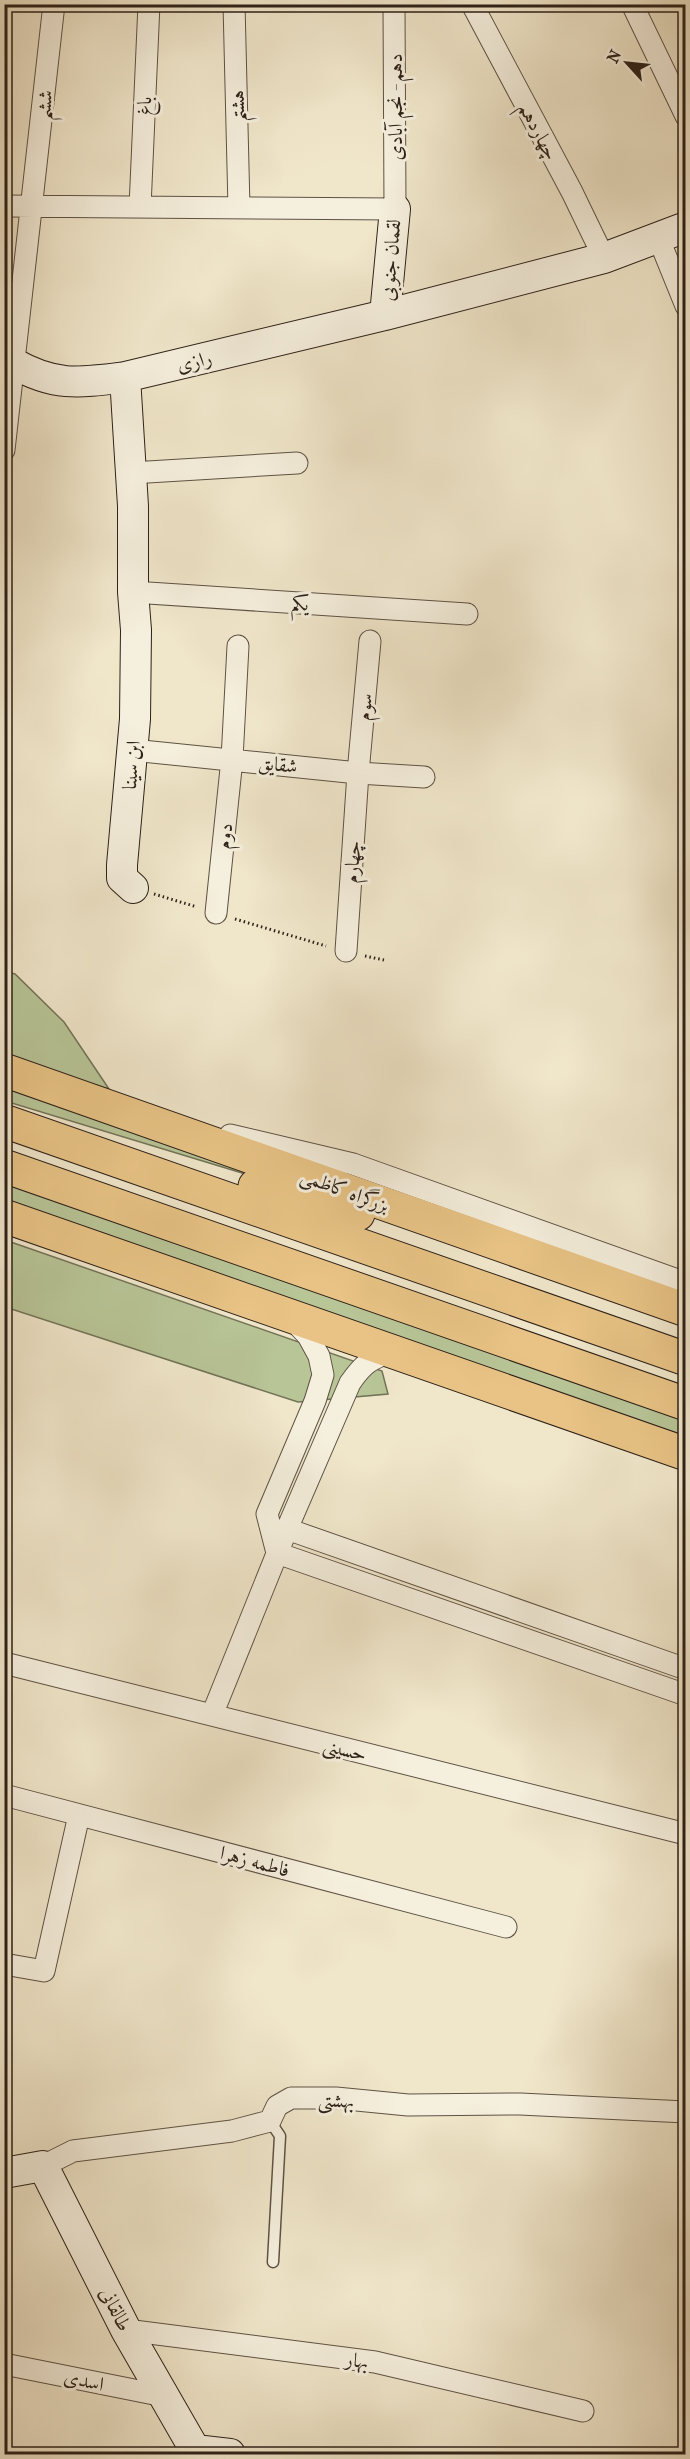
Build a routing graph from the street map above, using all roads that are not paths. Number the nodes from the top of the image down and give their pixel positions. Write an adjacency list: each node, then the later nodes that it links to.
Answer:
1 (54, 4): 9 (street, ششم)
2 (149, 4): 10 (street, باغ)
3 (234, 4): 11 (street, هشتم)
4 (394, 4): 12 (street, دهم - نجم آبادی)
5 (472, 4): 14 (street, چهاردهم)
6 (632, 4): 7 (street)
7 (686, 116)
8 (4, 206): 9 (street, لقمان جنوبی)
9 (33, 206): 10 (street, لقمان جنوبی); 17 (street, ششم)
10 (140, 207): 11 (street, لقمان جنوبی)
11 (239, 208): 12 (street, لقمان جنوبی)
12 (395, 209): 16 (street, لقمان جنوبی)
13 (672, 232): 14 (street, لقمان جنوبی); 15 (street)
14 (604, 258): 16 (street, لقمان جنوبی)
15 (686, 306)
16 (385, 315): 18 (street, رازی)
17 (9, 363): 18 (street, رازی); 19 (street, ششم)
18 (125, 377): 21 (street, ابن سینا)
19 (4, 450)
20 (297, 464): 21 (street)
21 (131, 473): 22 (street, ابن سینا)
22 (133, 592): 23 (street, یکم); 26 (street, ابن سینا)
23 (467, 614)
24 (370, 640): 28 (street, سوم)
25 (237, 646): 27 (street)
26 (132, 750): 27 (street, شقایق); 30 (street, ابن سینا)
27 (232, 759): 28 (street, شقایق); 31 (street, دوم)
28 (358, 773): 29 (street, شقایق); 32 (street, چهارم)
29 (424, 777)
30 (133, 888)
31 (216, 913)
32 (346, 951)
33 (4, 1070): 34 (highway, بزرگراه کاظمی)
34 (103, 1105): 39 (highway, بزرگراه کاظمی); 40 (street)
35 (4, 1121): 36 (highway)
36 (93, 1152): 39 (highway); 44 (highway)
37 (4, 1166): 45 (highway)
38 (4, 1216): 42 (highway)
39 (489, 1243): 41 (highway, بزرگراه کاظمی)
40 (679, 1277)
41 (686, 1310)
42 (289, 1315): 43 (highway); 48 (street)
43 (393, 1352): 46 (highway); 47 (street)
44 (686, 1359)
45 (686, 1404)
46 (686, 1454)
47 (287, 1529): 48 (street); 50 (street)
48 (277, 1553): 51 (street); 52 (street)
49 (4, 1663): 52 (street, حسینی)
50 (686, 1669)
51 (686, 1695)
52 (212, 1715): 55 (street, حسینی)
53 (4, 1795): 54 (street, فاطمه زهرا)
54 (79, 1815): 56 (street, فاطمه زهرا); 57 (street)
55 (686, 1834)
56 (506, 1927)
57 (4, 1964)
58 (686, 2112): 59 (street, بهشتی)
59 (270, 2121): 60 (street); 62 (lane)
60 (43, 2166): 61 (street); 63 (street, طالقانی)
61 (4, 2173)
62 (273, 2262)
63 (126, 2330): 65 (street, طالقانی); 66 (street, بهار)
64 (4, 2364): 65 (street, اسدی)
65 (164, 2396): 67 (street, طالقانی)
66 (583, 2411)
67 (194, 2452): 68 (street)
68 (230, 2454)

